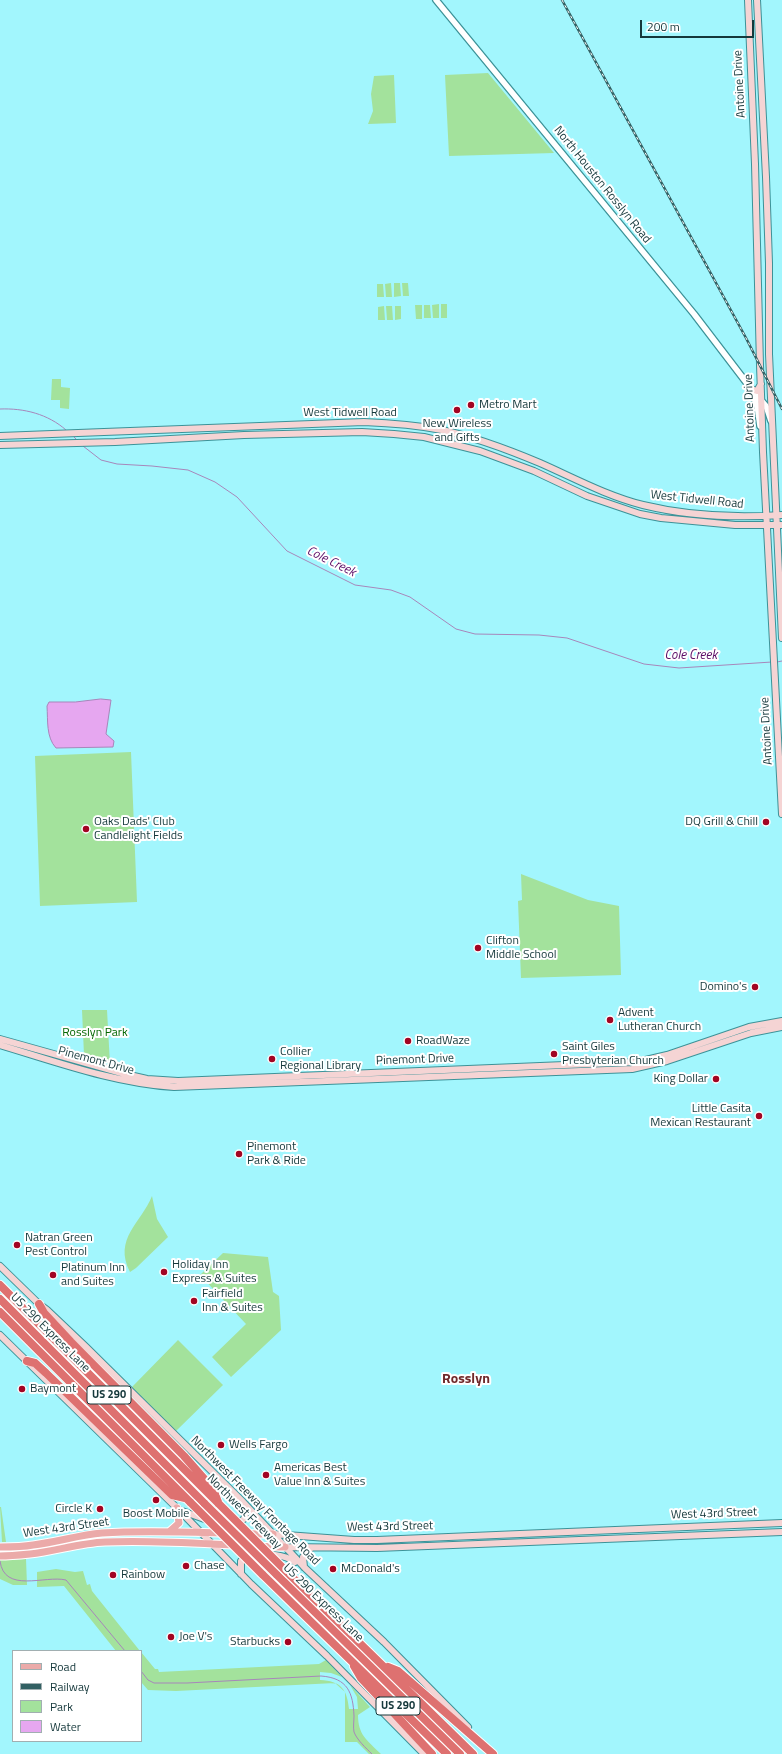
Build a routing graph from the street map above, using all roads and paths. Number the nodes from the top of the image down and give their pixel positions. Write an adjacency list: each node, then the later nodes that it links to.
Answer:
1 (436, 0): 5 (street, North Houston Rosslyn Road)
2 (748, 0): 4 (main road, Antoine Drive)
3 (757, 0): 9 (main road, Antoine Drive)
4 (760, 384): 5 (main road); 6 (main road, Antoine Drive)
5 (750, 388): 6 (street, North Houston Rosslyn Road); 15 (street, North Houston Rosslyn Road)
6 (761, 401): 9 (street, North Houston Rosslyn Road); 15 (main road, Antoine Drive)
7 (340, 423): 8 (main road, West Tidwell Road); 11 (main road); 21 (main road, West Tidwell Road)
8 (245, 426): 10 (main road, West Tidwell Road); 13 (main road)
9 (773, 429): 20 (main road, Antoine Drive)
10 (177, 430): 12 (main road, West Tidwell Road); 16 (main road)
11 (341, 433): 13 (main road, West Tidwell Road); 22 (main road, West Tidwell Road)
12 (15, 435): 14 (main road, West Tidwell Road); 17 (main road)
13 (244, 435): 16 (main road, West Tidwell Road)
14 (0, 436)
15 (763, 438): 19 (main road, Antoine Drive)
16 (177, 439): 17 (main road, West Tidwell Road)
17 (16, 444): 18 (main road, West Tidwell Road)
18 (0, 445)
19 (763, 452): 20 (main road); 23 (main road, Antoine Drive)
20 (774, 452): 24 (main road, Antoine Drive)
21 (538, 462): 22 (main road); 23 (main road, West Tidwell Road)
22 (534, 471): 26 (main road, West Tidwell Road)
23 (767, 516): 24 (main road, West Tidwell Road); 26 (main road, Antoine Drive)
24 (779, 516): 25 (main road, Antoine Drive)
25 (779, 525): 26 (main road, West Tidwell Road); 27 (main road, Antoine Drive)
26 (767, 526): 28 (main road, Antoine Drive)
27 (782, 638)
28 (780, 731): 29 (main road, Antoine Drive)
29 (781, 783): 30 (main road, Antoine Drive)
30 (782, 814)
31 (782, 1021): 33 (main road, Pinemont Drive)
32 (782, 1027): 33 (main road, Pinemont Drive)
33 (732, 1036): 36 (main road, Pinemont Drive)
34 (0, 1039): 36 (main road, Pinemont Drive)
35 (0, 1045): 36 (main road, Pinemont Drive)
36 (37, 1053)
37 (0, 1266): 40 (main road, Northwest Freeway Frontage Road)
38 (0, 1285): 45 (highway, Northwest Freeway / US 290)
39 (0, 1299): 74 (highway, US 290 Express Lane, bridge)
40 (39, 1304): 45 (highway); 46 (main road, Northwest Freeway Frontage Road)
41 (0, 1312): 44 (highway, US 290)
42 (0, 1335): 43 (main road)
43 (27, 1361): 44 (highway); 47 (main road)
44 (188, 1501): 69 (highway, US 290, bridge)
45 (219, 1504): 70 (highway, Northwest Freeway / US 290, bridge)
46 (245, 1506): 47 (main road); 54 (main road, Northwest Freeway Frontage Road)
47 (179, 1509): 50 (main road); 53 (main road)
48 (782, 1523): 49 (main road, West 43rd Street)
49 (675, 1527): 56 (main road); 57 (main road, West 43rd Street)
50 (167, 1531): 51 (main road, West 43rd Street); 53 (main road, West 43rd Street); 59 (main road)
51 (147, 1532): 55 (main road, West 43rd Street); 58 (main road)
52 (782, 1532): 56 (main road, West 43rd Street)
53 (201, 1534): 54 (main road, West 43rd Street); 61 (main road)
54 (273, 1534): 57 (main road, West 43rd Street); 63 (main road, Northwest Freeway Frontage Road)
55 (86, 1535): 60 (main road); 62 (main road, West 43rd Street)
56 (675, 1536): 65 (main road, West 43rd Street)
57 (323, 1538): 65 (main road)
58 (127, 1541): 59 (main road, West 43rd Street); 60 (main road, West 43rd Street)
59 (165, 1541): 61 (main road, West 43rd Street)
60 (86, 1544): 66 (main road, West 43rd Street)
61 (212, 1545): 63 (main road, West 43rd Street); 68 (main road)
62 (0, 1547)
63 (285, 1547): 64 (main road, West 43rd Street); 67 (main road, Northwest Freeway Frontage Road)
64 (311, 1548): 65 (main road, West 43rd Street); 67 (main road)
65 (338, 1548)
66 (0, 1556)
67 (305, 1568): 68 (main road); 76 (main road, Northwest Freeway Frontage Road)
68 (241, 1574): 71 (main road)
69 (349, 1657): 72 (highway); 73 (highway, US 290)
70 (384, 1665): 75 (highway, Northwest Freeway / US 290); 76 (highway)
71 (424, 1754)
72 (432, 1754)
73 (447, 1754)
74 (460, 1754)
75 (473, 1754)
76 (493, 1754)

